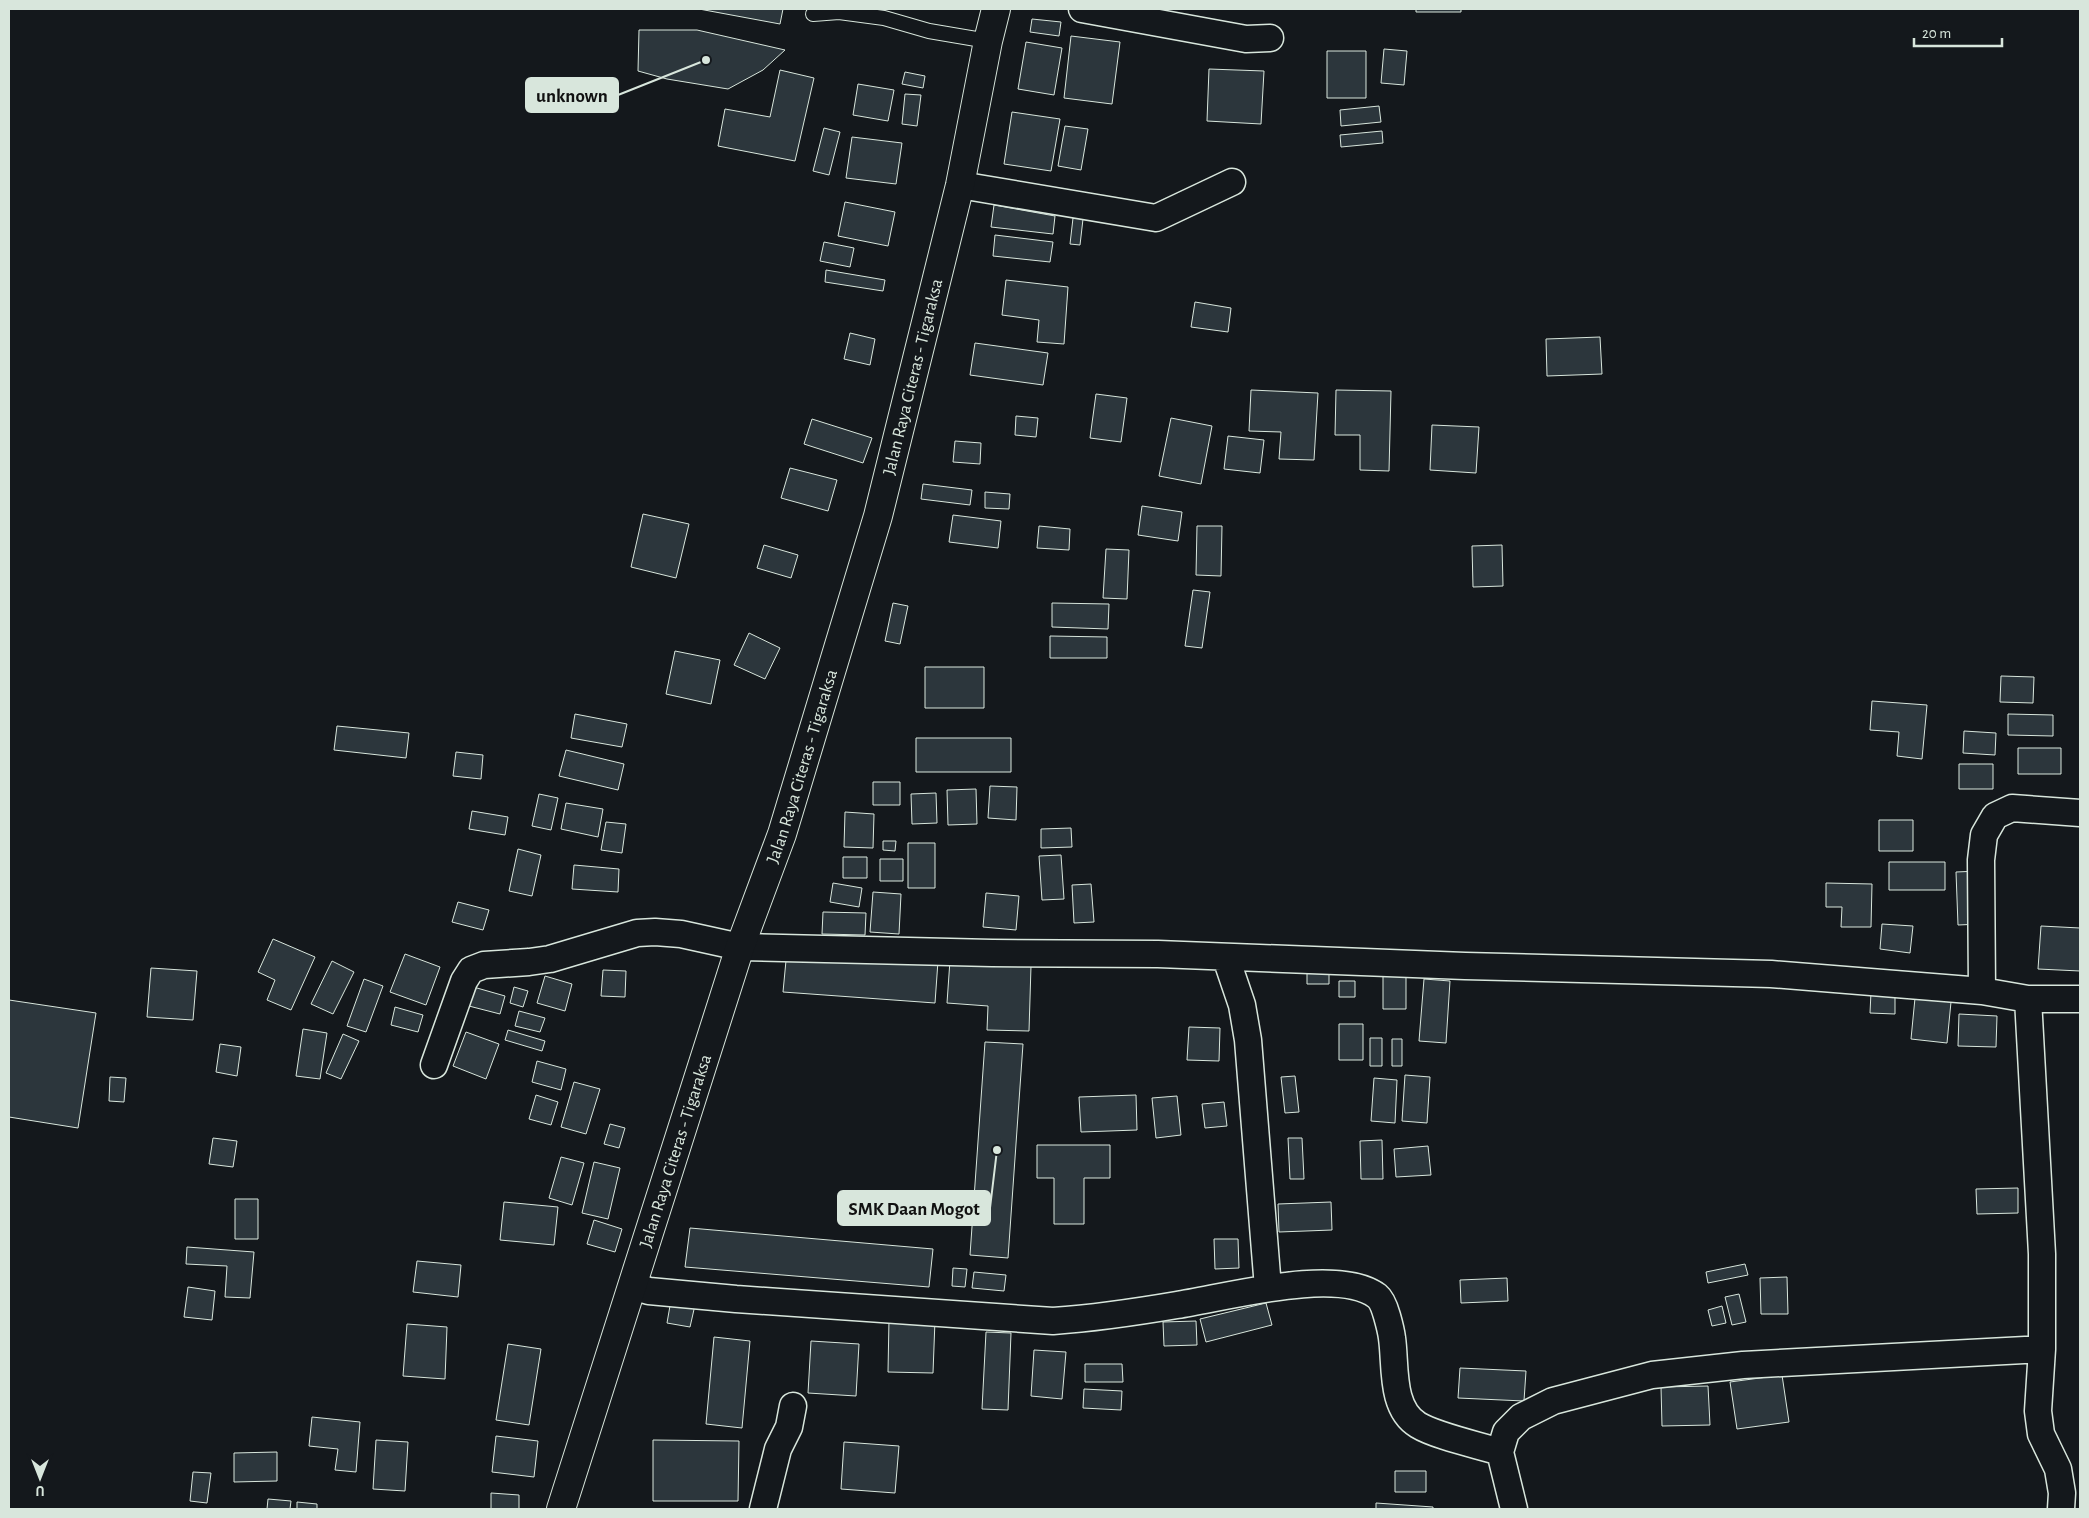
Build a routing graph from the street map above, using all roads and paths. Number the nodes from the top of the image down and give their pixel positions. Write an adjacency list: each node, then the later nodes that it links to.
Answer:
1 (996, 9): 5 (main road, Jalan Raya Citeras - Tigaraksa)
2 (1082, 9): 4 (street)
3 (813, 14): 5 (lane)
4 (1270, 38)
5 (988, 41): 7 (main road, Jalan Raya Citeras - Tigaraksa)
6 (1232, 182): 7 (street)
7 (960, 185): 9 (main road, Jalan Raya Citeras - Tigaraksa)
8 (2080, 813): 11 (street)
9 (740, 947): 10 (street); 14 (street); 15 (main road, Jalan Raya Citeras - Tigaraksa)
10 (1226, 958): 11 (street); 16 (street)
11 (1982, 991): 12 (street)
12 (2028, 999): 13 (street); 17 (street)
13 (2080, 999)
14 (434, 1065)
15 (632, 1286): 16 (street); 20 (main road, Jalan Raya Citeras - Tigaraksa)
16 (1268, 1288): 19 (street)
17 (2042, 1350): 19 (street); 23 (street)
18 (793, 1406): 21 (street)
19 (1500, 1452): 22 (street)
20 (561, 1509)
21 (763, 1509)
22 (1514, 1509)
23 (2061, 1509)

